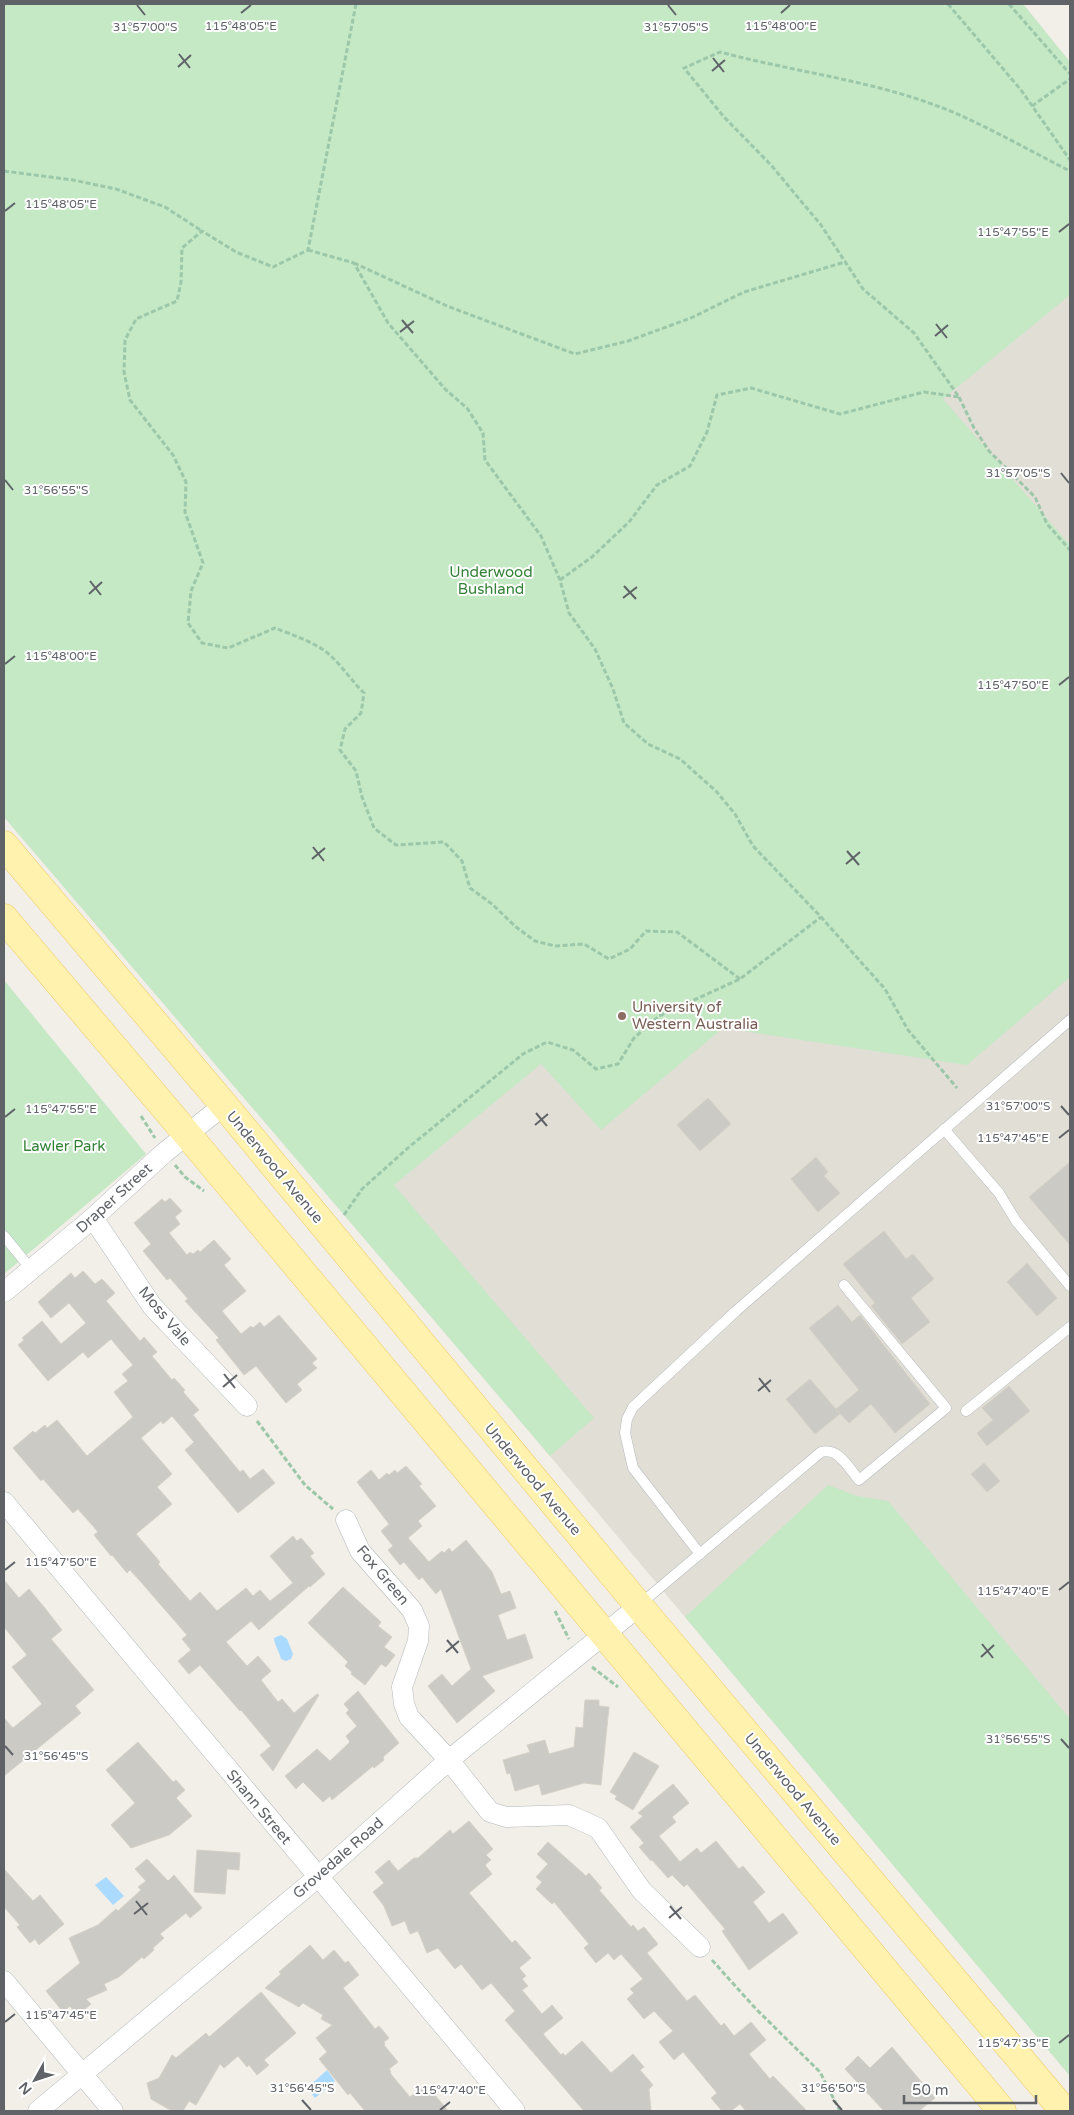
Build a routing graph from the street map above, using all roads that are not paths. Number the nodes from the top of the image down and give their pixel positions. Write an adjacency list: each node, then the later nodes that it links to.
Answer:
1 (4, 845): 4 (main road, Underwood Avenue)
2 (4, 918): 6 (main road)
3 (1070, 1020): 5 (lane)
4 (224, 1105): 6 (street, Draper Street); 19 (main road, Underwood Avenue)
5 (944, 1129): 11 (lane); 18 (lane)
6 (187, 1134): 7 (street, Draper Street); 20 (main road)
7 (93, 1218): 9 (street, Draper Street); 14 (street, Moss Vale)
8 (4, 1236): 9 (lane)
9 (32, 1269): 12 (street, Draper Street)
10 (844, 1285): 18 (lane)
11 (1070, 1286)
12 (4, 1292)
13 (1070, 1327): 15 (lane)
14 (246, 1406)
15 (966, 1411)
16 (4, 1502): 22 (street, Shann Street)
17 (346, 1520): 21 (street, Fox Green)
18 (700, 1554): 19 (lane)
19 (639, 1606): 20 (street, Grovedale Road); 30 (main road, Underwood Avenue)
20 (603, 1635): 21 (street, Grovedale Road); 29 (main road)
21 (448, 1760): 22 (street, Grovedale Road); 23 (street, Fox Green)
22 (318, 1877): 25 (street, Grovedale Road); 28 (street, Shann Street)
23 (700, 1947)
24 (4, 1981): 25 (street)
25 (82, 2075): 26 (street, Grovedale Road); 27 (street)
26 (38, 2111)
27 (113, 2111)
28 (515, 2111)
29 (1002, 2111)
30 (1064, 2111)

